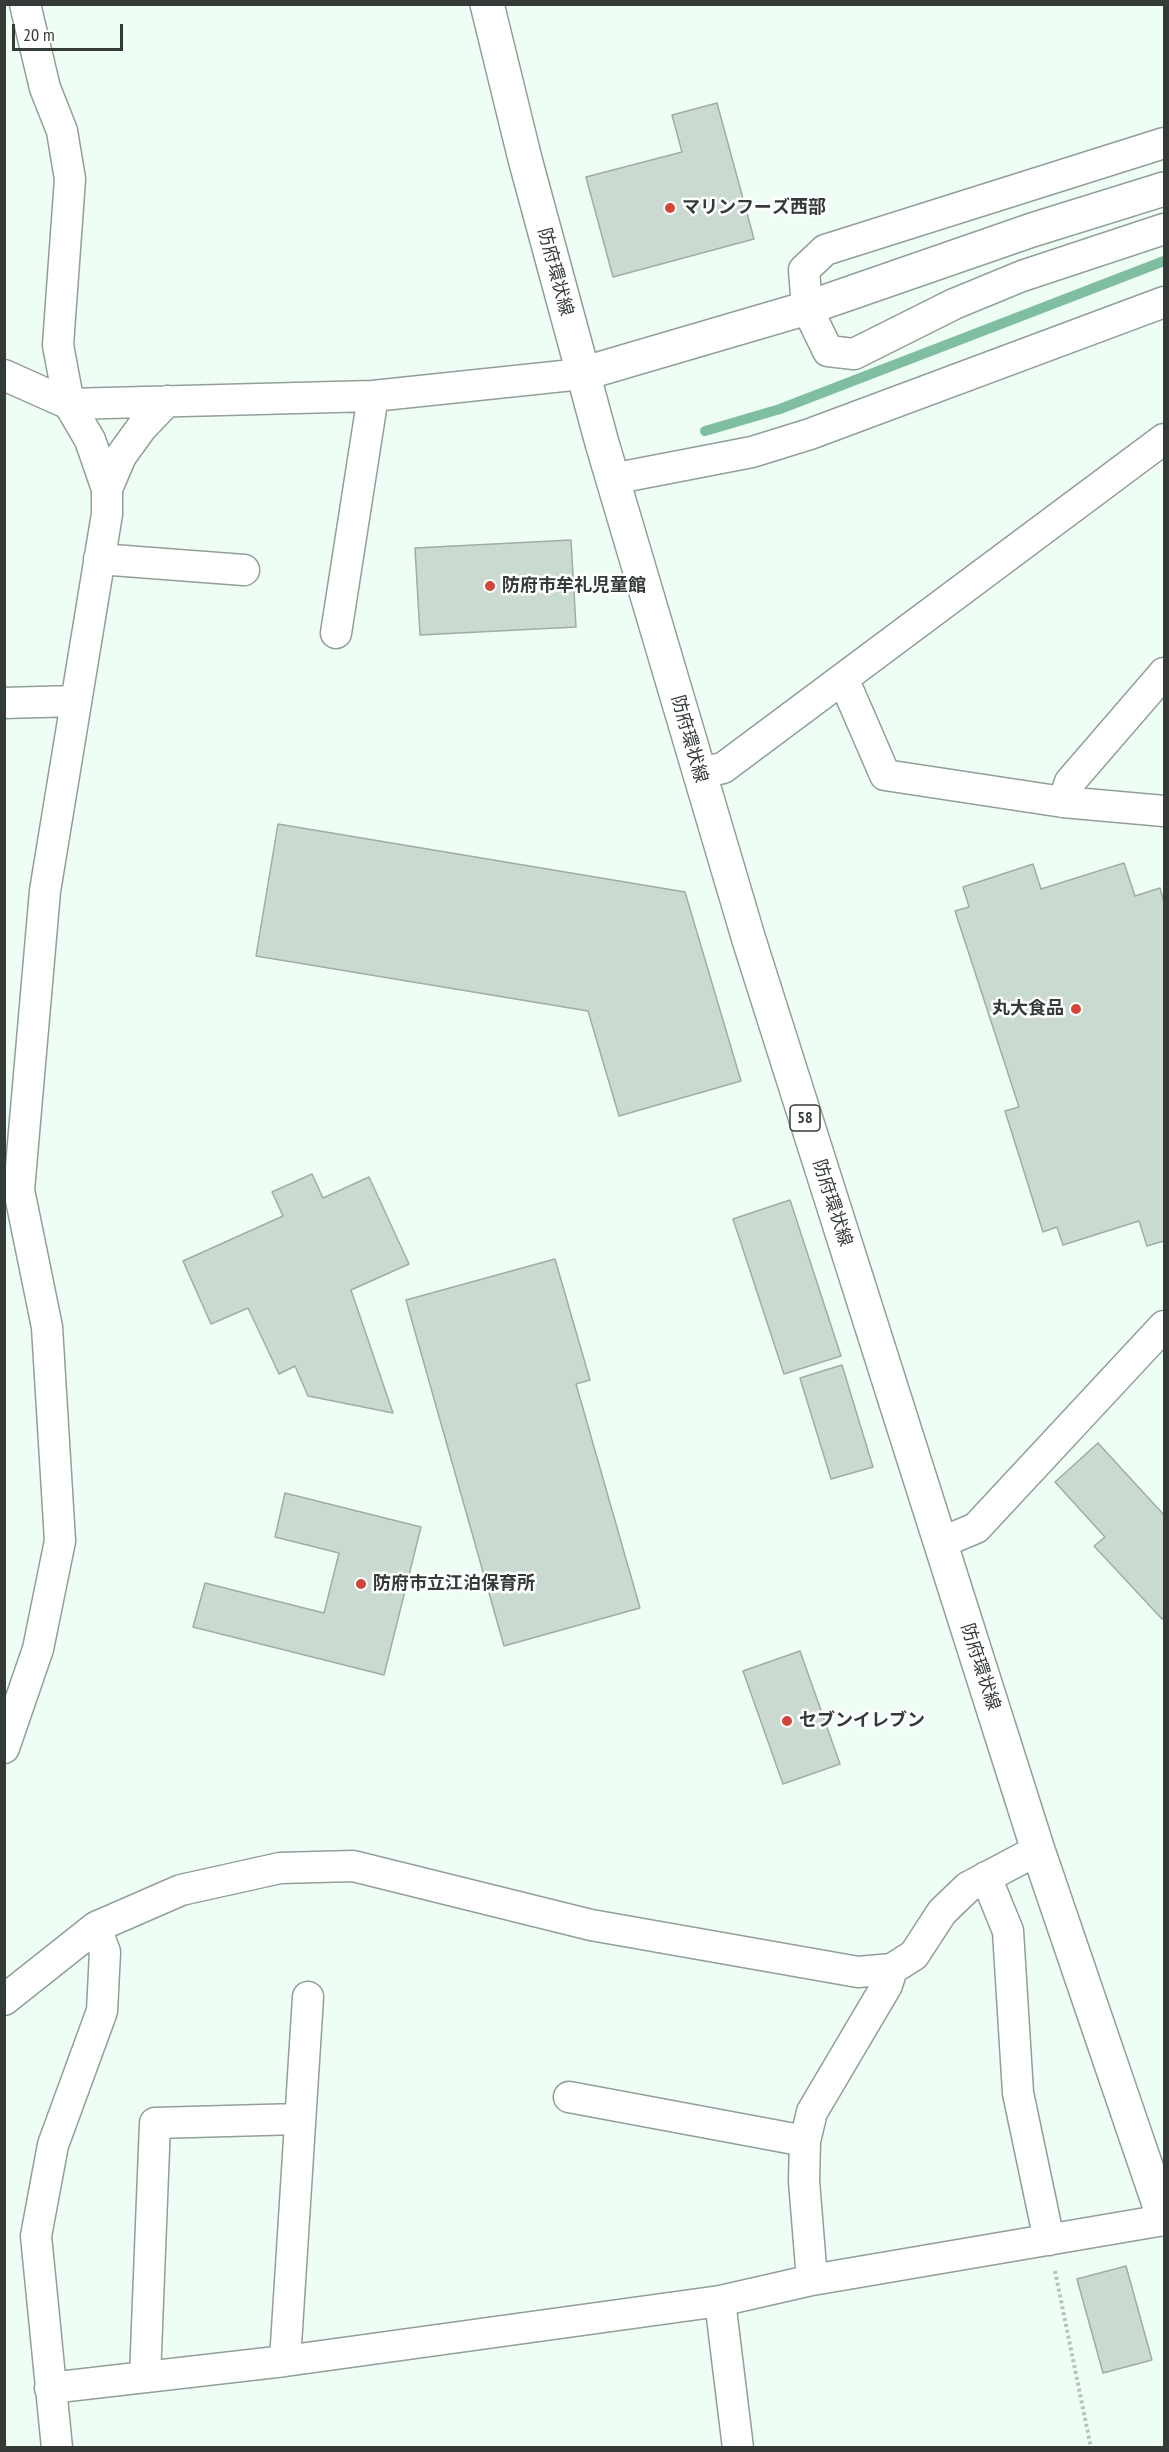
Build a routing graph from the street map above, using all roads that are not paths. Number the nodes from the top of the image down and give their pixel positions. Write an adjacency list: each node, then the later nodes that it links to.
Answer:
1 (487, 4): 8 (main road, 防府環状線 / 58)
2 (18, 6): 12 (street)
3 (1164, 143): 7 (street)
4 (1164, 189): 7 (main road)
5 (1164, 229): 7 (street)
6 (1164, 302): 14 (street)
7 (807, 308): 8 (main road)
8 (582, 374): 10 (street); 14 (main road, 防府環状線 / 58)
9 (4, 375): 12 (street)
10 (373, 396): 11 (street); 18 (street)
11 (167, 401): 12 (street); 15 (street)
12 (69, 404): 15 (street)
13 (1164, 440): 20 (street)
14 (612, 479): 23 (main road, 防府環状線 / 58)
15 (107, 489): 16 (street)
16 (99, 559): 17 (street); 21 (street)
17 (244, 570)
18 (336, 633)
19 (1164, 673): 24 (street)
20 (839, 683): 23 (street); 24 (street)
21 (75, 701): 22 (street); 28 (street)
22 (4, 703)
23 (699, 773): 27 (main road, 防府環状線 / 58)
24 (1063, 802): 25 (street)
25 (1164, 811)
26 (1164, 1326): 27 (street)
27 (940, 1543): 29 (main road, 防府環状線 / 58)
28 (4, 1748)
29 (1038, 1850): 30 (street); 38 (main road, 防府環状線 / 58)
30 (986, 1877): 32 (street); 39 (street)
31 (96, 1927): 32 (street); 34 (street); 44 (street)
32 (892, 1969): 37 (street)
33 (308, 1996): 36 (street)
34 (4, 2000)
35 (569, 2097): 37 (street)
36 (299, 2119): 42 (street); 43 (street)
37 (805, 2141): 40 (street)
38 (1164, 2219): 39 (street)
39 (1049, 2241): 40 (street)
40 (812, 2280): 41 (street)
41 (720, 2301): 42 (street); 46 (street)
42 (285, 2361): 43 (street)
43 (145, 2377): 44 (street)
44 (50, 2388): 45 (street)
45 (57, 2448)
46 (738, 2448)

